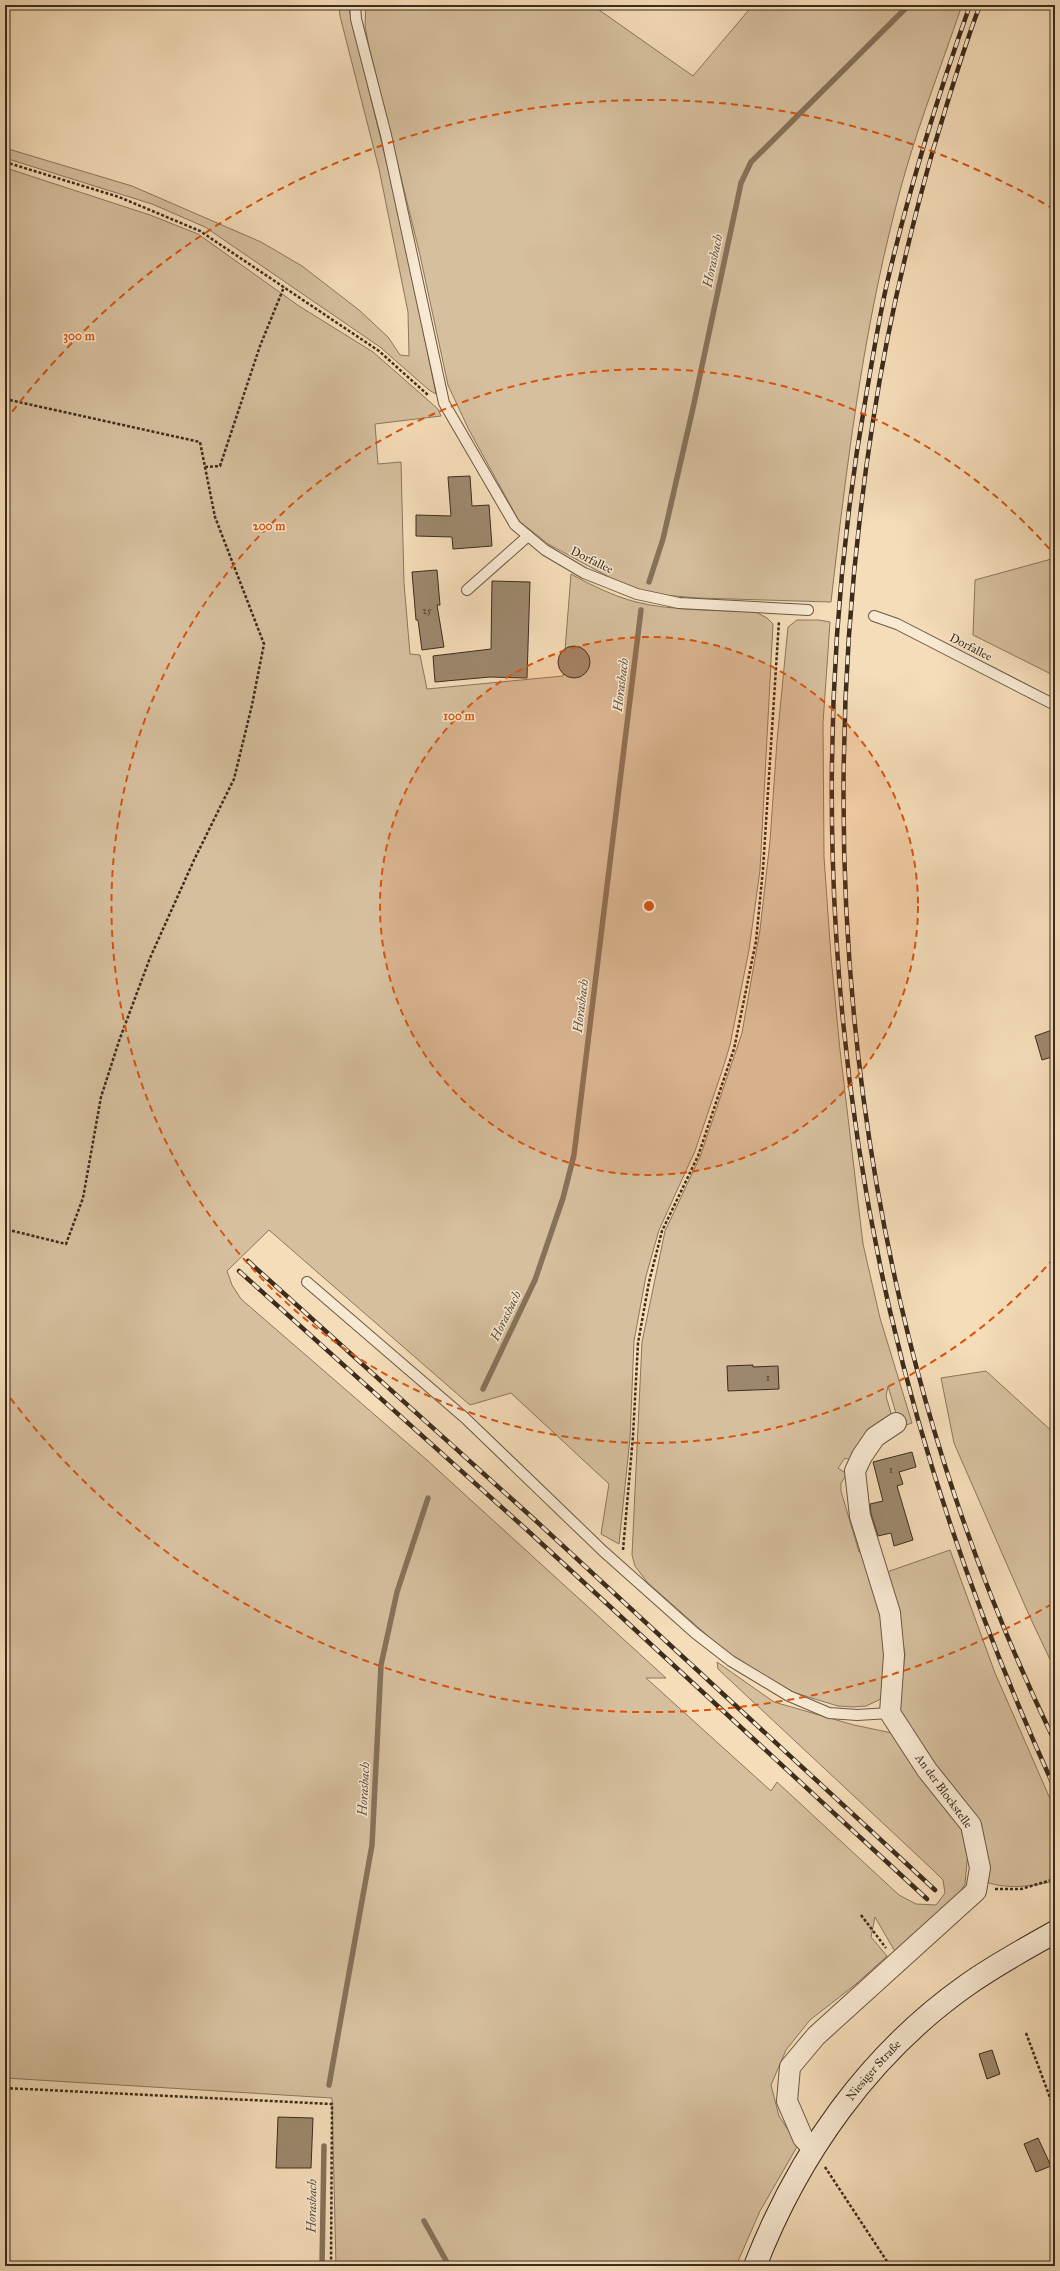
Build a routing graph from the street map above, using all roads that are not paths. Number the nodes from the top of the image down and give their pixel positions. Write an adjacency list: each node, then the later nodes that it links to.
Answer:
1 (355, 5): 2 (lane, Dorfallee)
2 (528, 536): 3 (lane); 4 (lane, Dorfallee)
3 (466, 590)
4 (808, 610)
5 (874, 616): 6 (lane, Dorfallee)
6 (1055, 705)
7 (307, 1282): 9 (lane)
8 (896, 1423): 9 (street)
9 (890, 1713): 11 (street, An der Blockstelle)
10 (1055, 1932): 11 (main road, Niesiger Straße)
11 (818, 2156): 12 (main road, Niesiger Straße)
12 (755, 2266)

